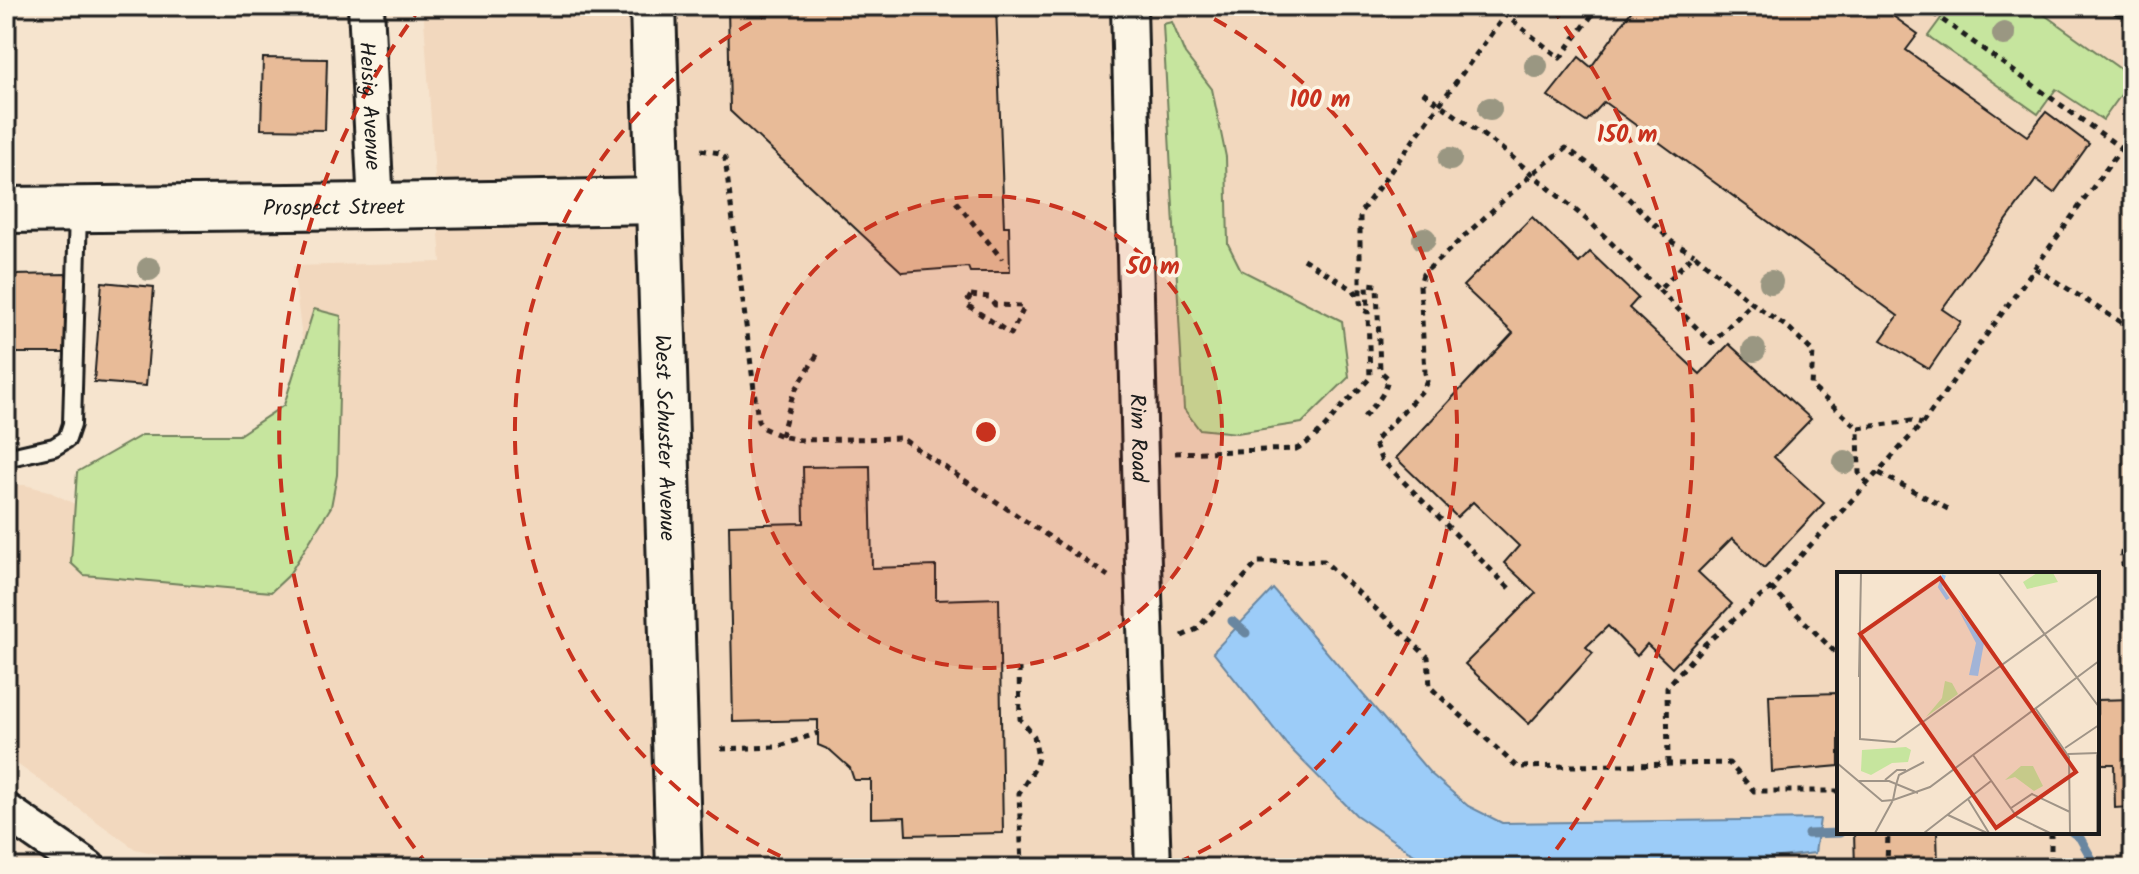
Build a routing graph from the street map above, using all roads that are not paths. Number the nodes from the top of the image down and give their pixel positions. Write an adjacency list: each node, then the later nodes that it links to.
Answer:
1 (366, 6): 7 (street, Heisig Avenue)
2 (653, 6): 6 (main road, West Schuster Avenue)
3 (1129, 6): 14 (street, Rim Road)
4 (2121, 6): 5 (lane)
5 (2133, 8)
6 (660, 201): 7 (main road, Prospect Street); 13 (main road, West Schuster Avenue)
7 (376, 206): 9 (main road, Prospect Street)
8 (6, 210): 9 (main road, Prospect Street)
9 (78, 211): 10 (lane)
10 (6, 458)
11 (6, 811): 12 (street)
12 (88, 868)
13 (679, 868)
14 (1153, 868)

